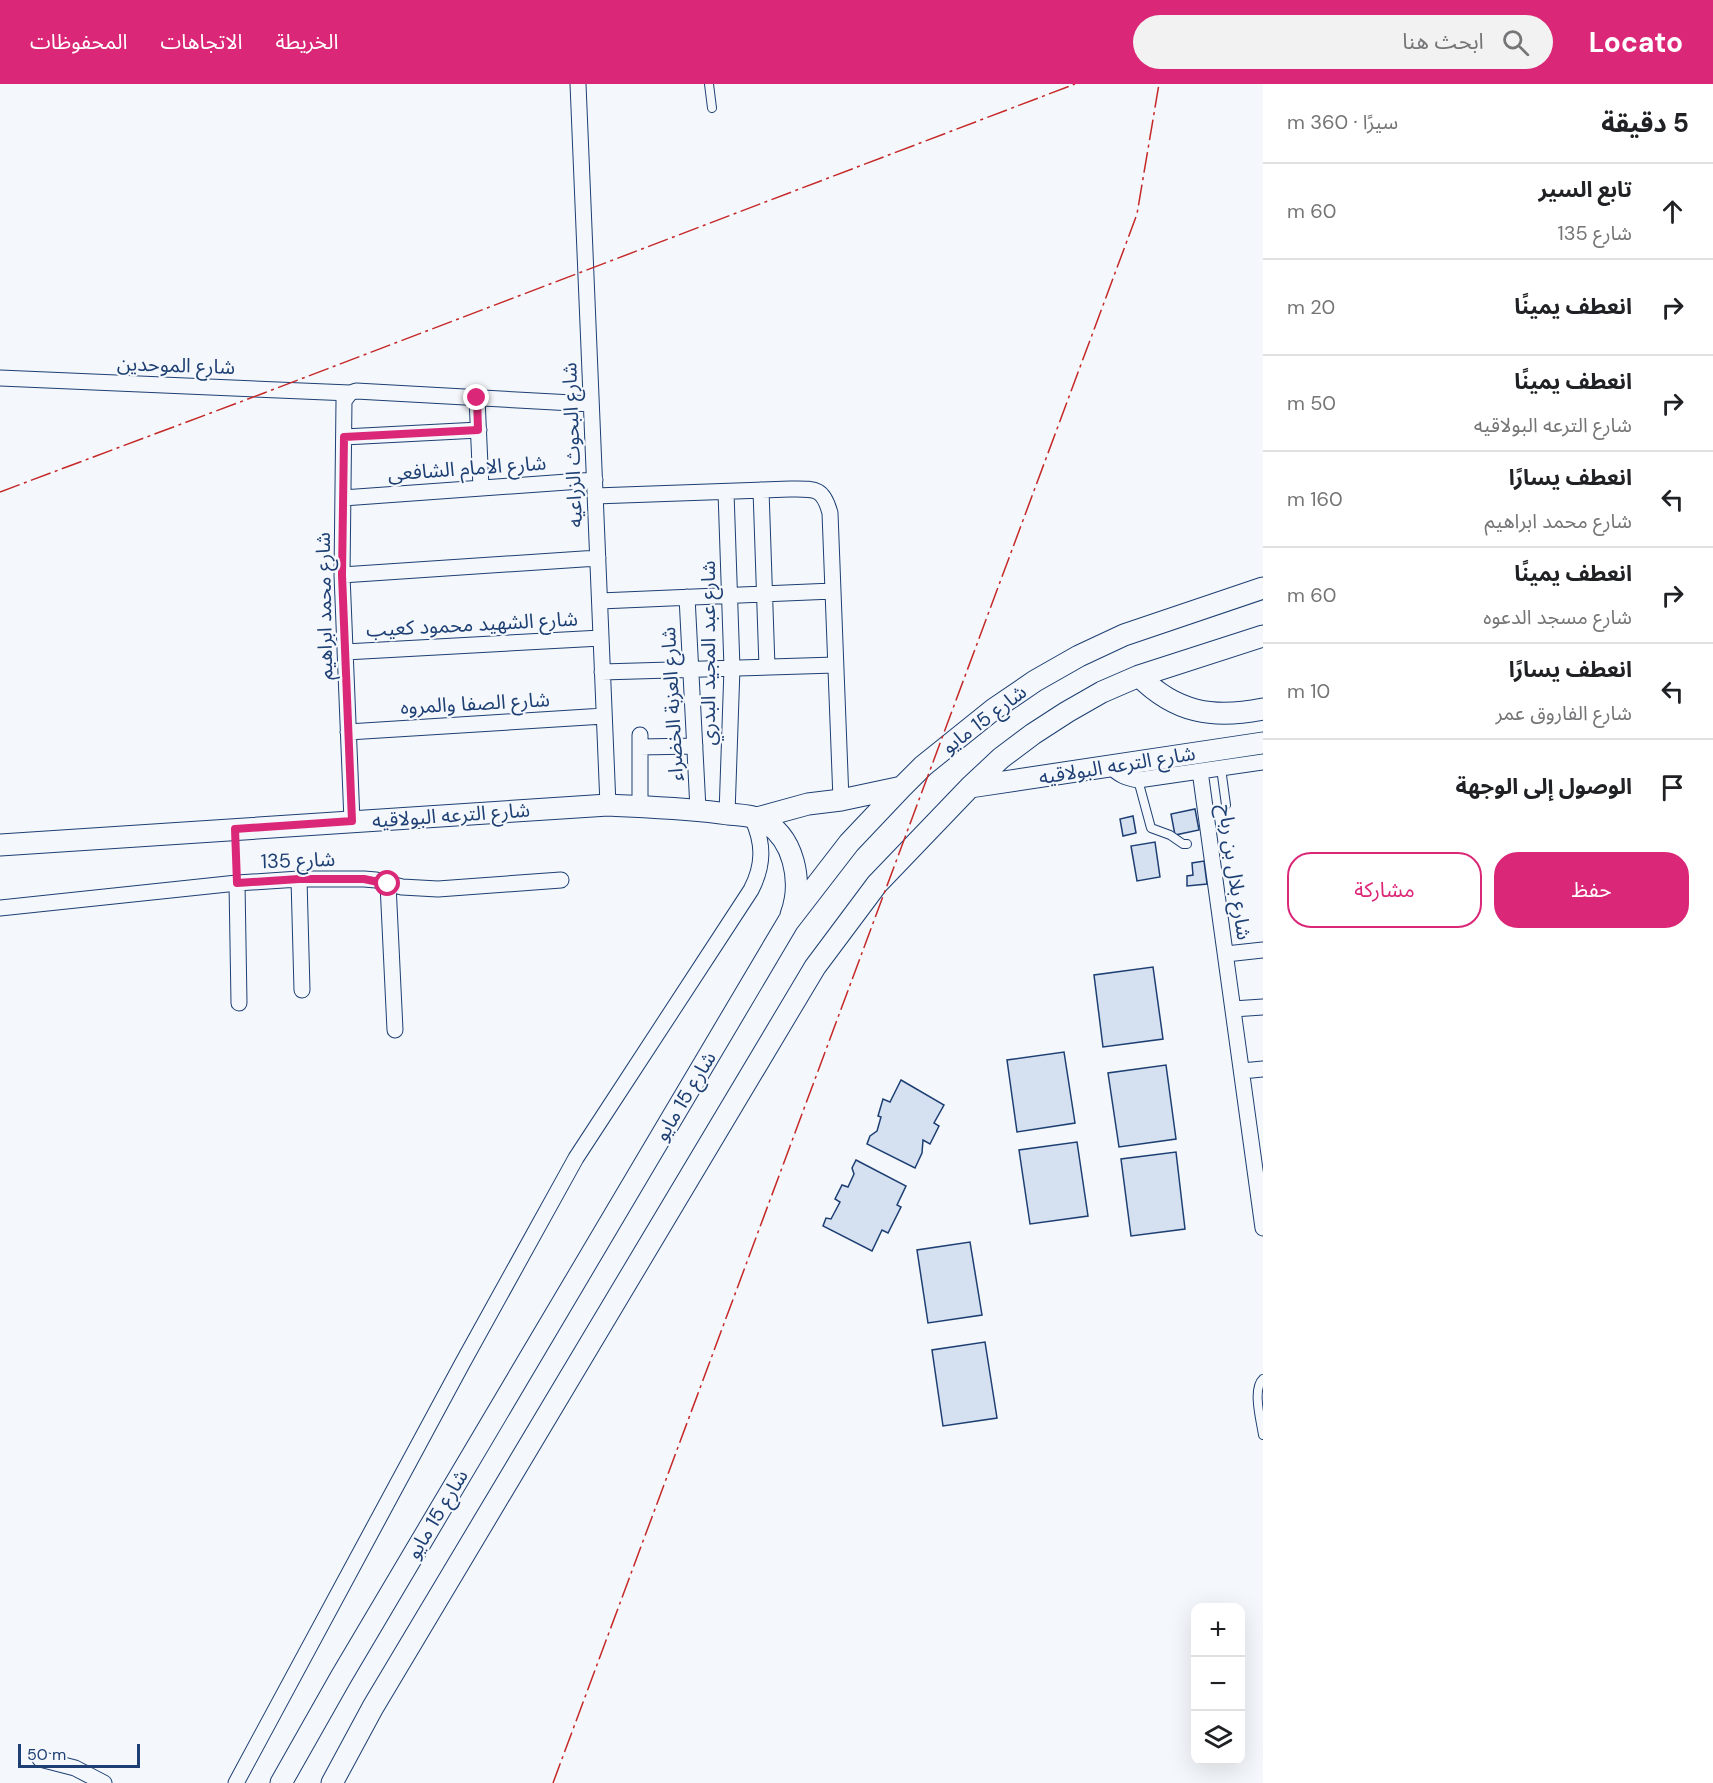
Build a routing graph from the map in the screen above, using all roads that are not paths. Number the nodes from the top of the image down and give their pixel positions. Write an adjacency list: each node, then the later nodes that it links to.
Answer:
1 (578, 84): 7 (street, شارع البحوث الزراعيه)
2 (709, 84): 3 (lane)
3 (711, 108)
4 (0, 378): 5 (street, شارع الموحدين)
5 (350, 393): 6 (street, شارع الموحدين); 9 (street, شارع محمد ابراهيم)
6 (477, 398): 7 (street, شارع الموحدين); 8 (street)
7 (591, 404): 10 (street, شارع البحوث الزراعيه)
8 (478, 430): 9 (street); 11 (street)
9 (344, 437): 15 (street, شارع محمد ابراهيم)
10 (595, 480): 11 (street, شارع الامام الشافعى); 14 (street, شارع البحوث الزراعيه)
11 (481, 488): 15 (street, شارع الامام الشافعى)
12 (761, 490): 13 (street); 19 (street); 20 (street)
13 (726, 492): 14 (street); 21 (street, شارع عبد المجيد البدري)
14 (595, 496): 16 (street, شارع البحوث الزراعيه)
15 (343, 498): 17 (street, شارع محمد ابراهيم)
16 (598, 558): 17 (street); 23 (street, شارع البحوث الزراعيه)
17 (342, 575): 26 (street, شارع محمد ابراهيم)
18 (1263, 588): 43 (main road, شارع 15 مايو)
19 (833, 591): 20 (street); 27 (street)
20 (764, 594): 21 (street); 28 (street)
21 (730, 595): 22 (street); 29 (street, شارع عبد المجيد البدري)
22 (687, 597): 23 (street); 30 (street, شارع العزبة الخضراء)
23 (600, 601): 25 (street, شارع البحوث الزراعيه)
24 (1263, 636): 32 (main road, شارع 15 مايو)
25 (601, 638): 26 (street, شارع الشهيد محمود كعيب); 31 (street, شارع البحوث الزراعيه)
26 (345, 652): 35 (street, شارع محمد ابراهيم)
27 (835, 665): 28 (street); 45 (street)
28 (767, 667): 29 (street)
29 (732, 668): 30 (street); 50 (street, شارع عبد المجيد البدري)
30 (691, 669): 31 (street); 37 (street, شارع العزبة الخضراء)
31 (602, 672): 34 (street, شارع البحوث الزراعيه)
32 (1139, 676): 33 (main road); 44 (main road, شارع 15 مايو)
33 (1263, 709)
34 (604, 717): 35 (street, شارع الصفا والمروه); 46 (street, شارع البحوث الزراعيه)
35 (348, 732): 52 (street, شارع محمد ابراهيم)
36 (1263, 743): 39 (main road, شارع الترعه البولاقيه)
37 (695, 746): 48 (street); 49 (street, شارع العزبة الخضراء)
38 (1263, 762): 40 (street)
39 (1111, 766): 42 (street); 44 (main road, شارع الترعه البولاقيه)
40 (1221, 768): 41 (street); 47 (lane)
41 (1200, 771): 42 (street); 62 (street, شارع بلال بن رباح)
42 (1138, 780): 53 (lane)
43 (902, 787): 45 (main road, شارع الترعه البولاقيه); 60 (main road, شارع 15 مايو)
44 (970, 787): 79 (main road, شارع 15 مايو)
45 (841, 800): 51 (main road, شارع الترعه البولاقيه)
46 (608, 805): 48 (main road, شارع الترعه البولاقيه); 52 (main road, شارع الترعه البولاقيه)
47 (1226, 805)
48 (640, 807): 49 (main road, شارع الترعه البولاقيه)
49 (698, 809): 50 (main road, شارع الترعه البولاقيه)
50 (727, 814): 51 (main road, شارع الترعه البولاقيه)
51 (755, 818): 60 (main road, شارع الترعه البولاقيه); 77 (street)
52 (352, 821): 54 (main road, شارع الترعه البولاقيه)
53 (1187, 844)
54 (0, 845)
55 (299, 879): 57 (street, شارع 135); 58 (street, شارع 135); 63 (street)
56 (561, 880): 58 (street, شارع 135)
57 (237, 883): 59 (street, شارع 135); 64 (street)
58 (388, 884): 67 (street)
59 (0, 908)
60 (788, 922): 78 (main road, شارع 15 مايو)
61 (1263, 950): 62 (street)
62 (1226, 954): 66 (street, شارع بلال بن رباح)
63 (302, 990)
64 (239, 1004)
65 (1263, 1007): 66 (street)
66 (1233, 1009): 69 (street, شارع بلال بن رباح)
67 (395, 1030)
68 (1263, 1069): 69 (street)
69 (1242, 1071): 70 (street, شارع بلال بن رباح)
70 (1257, 1139): 71 (street, شارع بلال بن رباح)
71 (1262, 1210): 72 (street, شارع بلال بن رباح)
72 (1263, 1228)
73 (1263, 1379): 74 (lane)
74 (1263, 1435)
75 (40, 1759): 76 (street)
76 (104, 1783)
77 (236, 1783)
78 (281, 1783)
79 (332, 1783)

